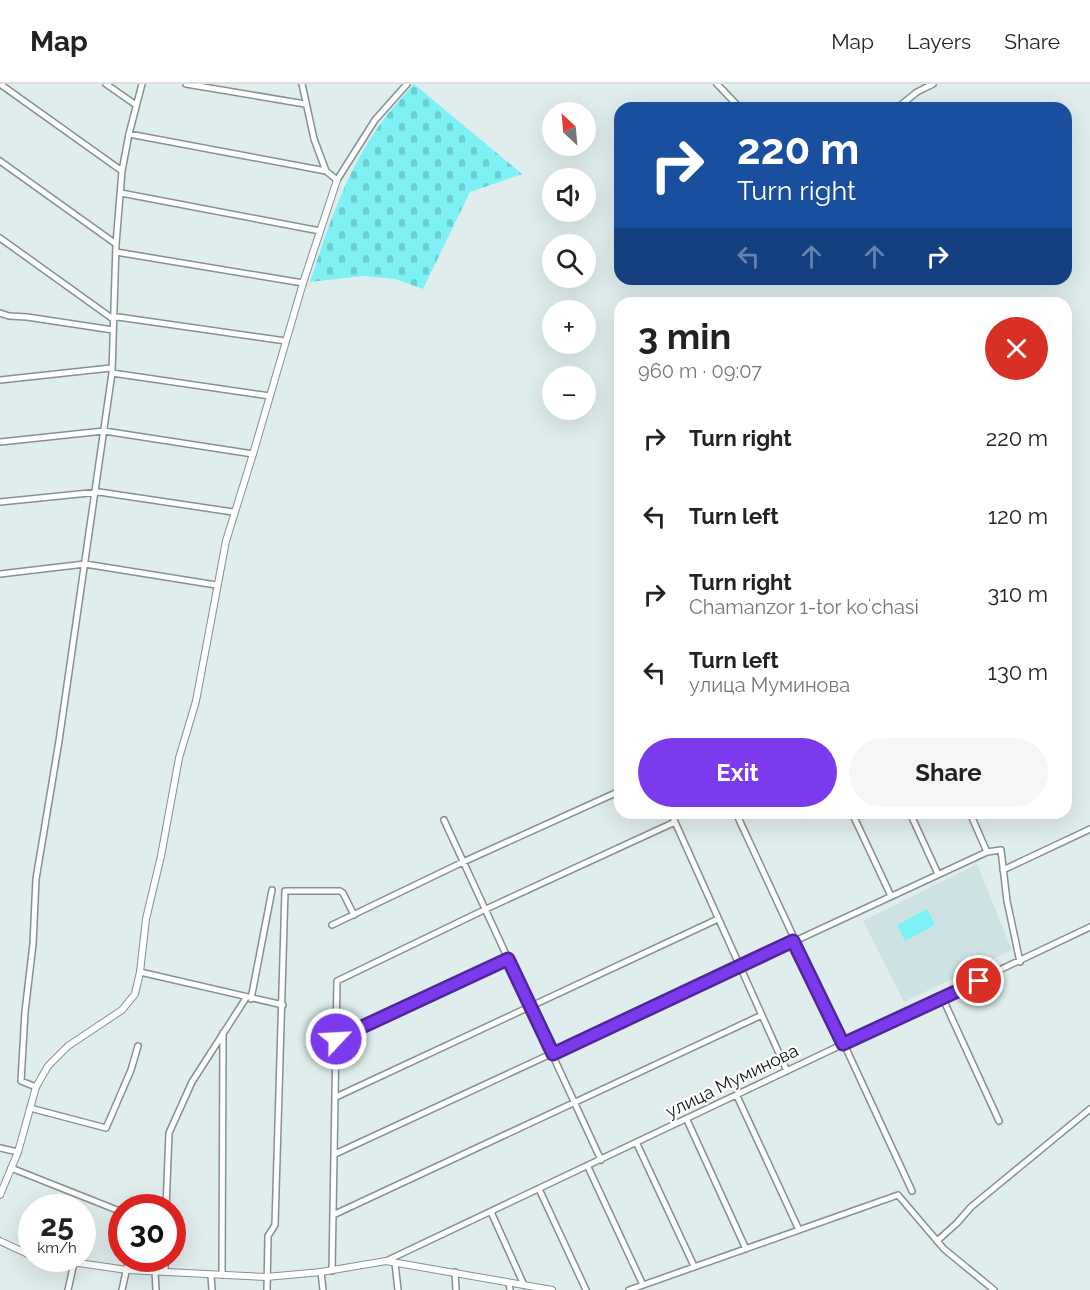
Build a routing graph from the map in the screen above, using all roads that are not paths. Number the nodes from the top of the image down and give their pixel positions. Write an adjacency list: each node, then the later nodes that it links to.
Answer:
1 (0, 84): 15 (street)
2 (106, 84): 12 (street)
3 (142, 84): 12 (street)
4 (186, 84): 11 (street)
5 (302, 84): 11 (street)
6 (406, 84): 17 (street)
7 (717, 84): 9 (street)
8 (933, 84): 10 (street)
9 (734, 102)
10 (904, 102)
11 (305, 104): 16 (street)
12 (136, 105): 13 (street)
13 (129, 134): 15 (street); 16 (street)
14 (0, 160): 21 (street)
15 (122, 171): 18 (street)
16 (326, 171): 17 (street)
17 (337, 180): 19 (street)
18 (121, 193): 19 (street); 21 (street)
19 (320, 231): 23 (street)
20 (0, 238): 25 (street)
21 (116, 244): 22 (street)
22 (116, 252): 23 (street); 25 (street)
23 (303, 283): 27 (street)
24 (0, 313): 26 (street)
25 (113, 319): 26 (street); 27 (street)
26 (113, 330): 28 (street)
27 (286, 341): 30 (street)
28 (111, 371): 29 (street); 30 (street); 31 (street)
29 (0, 380)
30 (270, 396): 33 (street)
31 (104, 431): 32 (street); 33 (street); 34 (street)
32 (0, 442)
33 (254, 454): 36 (street)
34 (95, 493): 35 (street); 36 (street); 37 (street)
35 (0, 502)
36 (233, 512): 39 (street)
37 (85, 564): 38 (street); 39 (street); 76 (street)
38 (0, 574)
39 (216, 585): 64 (street)
40 (614, 794): 50 (street)
41 (674, 819): 47 (street)
42 (739, 819): 60 (street)
43 (855, 819): 54 (street)
44 (913, 819): 52 (street)
45 (973, 819): 49 (street)
46 (444, 820): 50 (street)
47 (675, 822): 55 (street); 57 (street)
48 (1090, 829): 51 (street)
49 (987, 852): 51 (street); 52 (street)
50 (464, 862): 55 (street); 56 (street)
51 (1004, 870): 62 (street)
52 (938, 874): 54 (street)
53 (273, 890): 65 (street)
54 (891, 896): 60 (street)
55 (486, 909): 61 (street); 71 (street)
56 (354, 915): 58 (street); 67 (street)
57 (718, 919): 63 (street); 68 (street)
58 (332, 925)
59 (1090, 927): 62 (street, улица Муминова)
60 (794, 941): 63 (street); 72 (street)
61 (508, 959): 68 (street); 71 (street)
62 (1020, 962): 66 (street, улица Муминова)
63 (740, 967): 69 (street); 74 (street)
64 (140, 972): 65 (street); 76 (street)
65 (248, 998): 67 (street); 70 (street)
66 (942, 999): 72 (street, улица Муминова); 83 (street)
67 (283, 1005): 115 (street)
68 (530, 1007): 74 (street); 78 (street)
69 (762, 1015): 75 (street); 79 (street)
70 (224, 1032): 93 (street); 114 (street)
71 (336, 1039): 78 (street)
72 (844, 1044): 75 (street, улица Муминова); 92 (street)
73 (138, 1046): 80 (street)
74 (553, 1054): 79 (street); 87 (street)
75 (788, 1071): 77 (street, улица Муминова)
76 (36, 1087): 80 (street)
77 (737, 1096): 82 (street, улица Муминова); 98 (street)
78 (336, 1097): 87 (street)
79 (575, 1103): 88 (street); 97 (street)
80 (30, 1108): 86 (street)
81 (1090, 1109): 100 (street)
82 (687, 1120): 84 (street, улица Муминова); 102 (street)
83 (999, 1121)
84 (637, 1144): 88 (street, улица Муминова); 105 (street)
85 (0, 1148): 86 (street)
86 (18, 1152): 90 (street)
87 (335, 1154): 97 (street)
88 (601, 1160): 89 (street, улица Муминова)
89 (588, 1167): 91 (street, улица Муминова); 117 (street)
90 (11, 1168): 94 (street); 95 (street)
91 (538, 1190): 96 (street, улица Муминова); 128 (street)
92 (912, 1191)
93 (167, 1194)
94 (0, 1195)
95 (108, 1206)
96 (491, 1212): 103 (street, улица Муминова); 116 (street)
97 (333, 1215): 106 (street)
98 (799, 1230): 100 (street); 102 (street)
99 (0, 1241): 101 (street)
100 (937, 1241): 130 (street)
101 (18, 1249)
102 (746, 1249): 105 (street)
103 (386, 1261): 104 (street); 106 (street)
104 (395, 1263): 112 (street); 125 (street)
105 (694, 1266): 117 (street)
106 (332, 1271): 111 (street)
107 (72, 1272): 119 (street)
108 (126, 1272): 120 (street)
109 (155, 1272): 121 (street)
110 (176, 1272): 113 (street)
111 (321, 1272): 115 (street); 124 (street)
112 (456, 1272): 118 (street); 126 (street)
113 (211, 1275): 114 (street); 122 (street)
114 (222, 1275): 115 (street)
115 (266, 1277): 123 (street)
116 (524, 1285): 118 (street); 127 (street)
117 (643, 1285): 129 (street)
118 (509, 1286)
119 (68, 1290)
120 (122, 1290)
121 (156, 1290)
122 (212, 1290)
123 (267, 1290)
124 (323, 1290)
125 (398, 1290)
126 (456, 1290)
127 (552, 1290)
128 (586, 1290)
129 (629, 1290)
130 (994, 1290)

